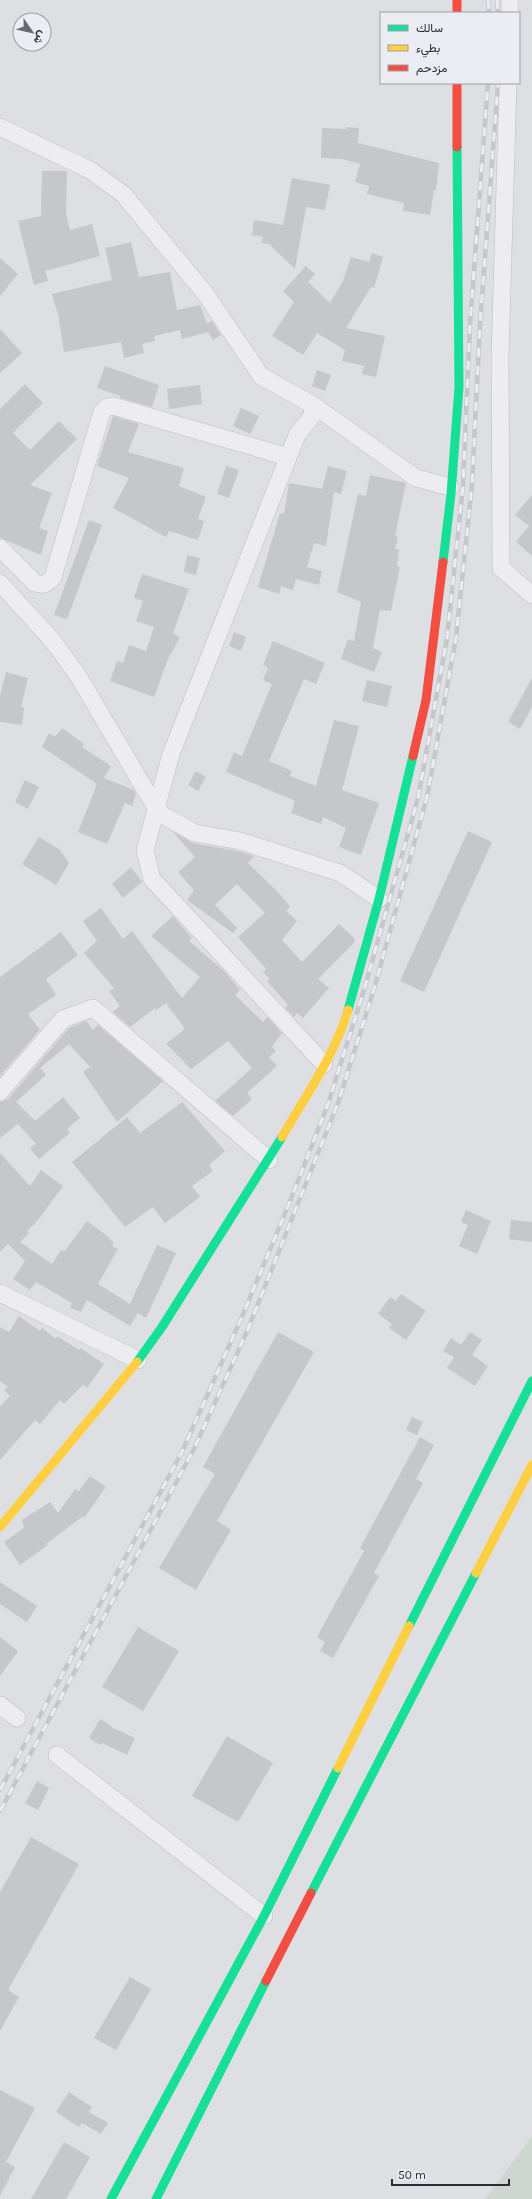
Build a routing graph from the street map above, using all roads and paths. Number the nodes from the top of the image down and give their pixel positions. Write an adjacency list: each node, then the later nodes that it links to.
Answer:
1 (457, 0): 3 (main road)
2 (510, 0): 4 (street)
3 (457, 12)
4 (510, 12)
5 (457, 84): 10 (main road)
6 (508, 84): 13 (street)
7 (0, 127): 8 (street)
8 (313, 405): 9 (street); 10 (street)
9 (288, 457): 11 (street); 14 (street)
10 (450, 487): 15 (main road)
11 (0, 548)
12 (0, 583): 14 (street)
13 (532, 595)
14 (156, 808): 15 (street); 16 (street)
15 (379, 899): 16 (main road)
16 (324, 1064): 18 (main road)
17 (0, 1092): 18 (street)
18 (269, 1160): 20 (main road)
19 (0, 1293): 20 (street)
20 (138, 1360): 23 (main road)
21 (532, 1381): 27 (main road)
22 (532, 1465): 29 (main road)
23 (0, 1527)
24 (0, 1705): 25 (street)
25 (17, 1718)
26 (57, 1754): 27 (street)
27 (264, 1916): 28 (main road)
28 (111, 2199)
29 (156, 2199)

